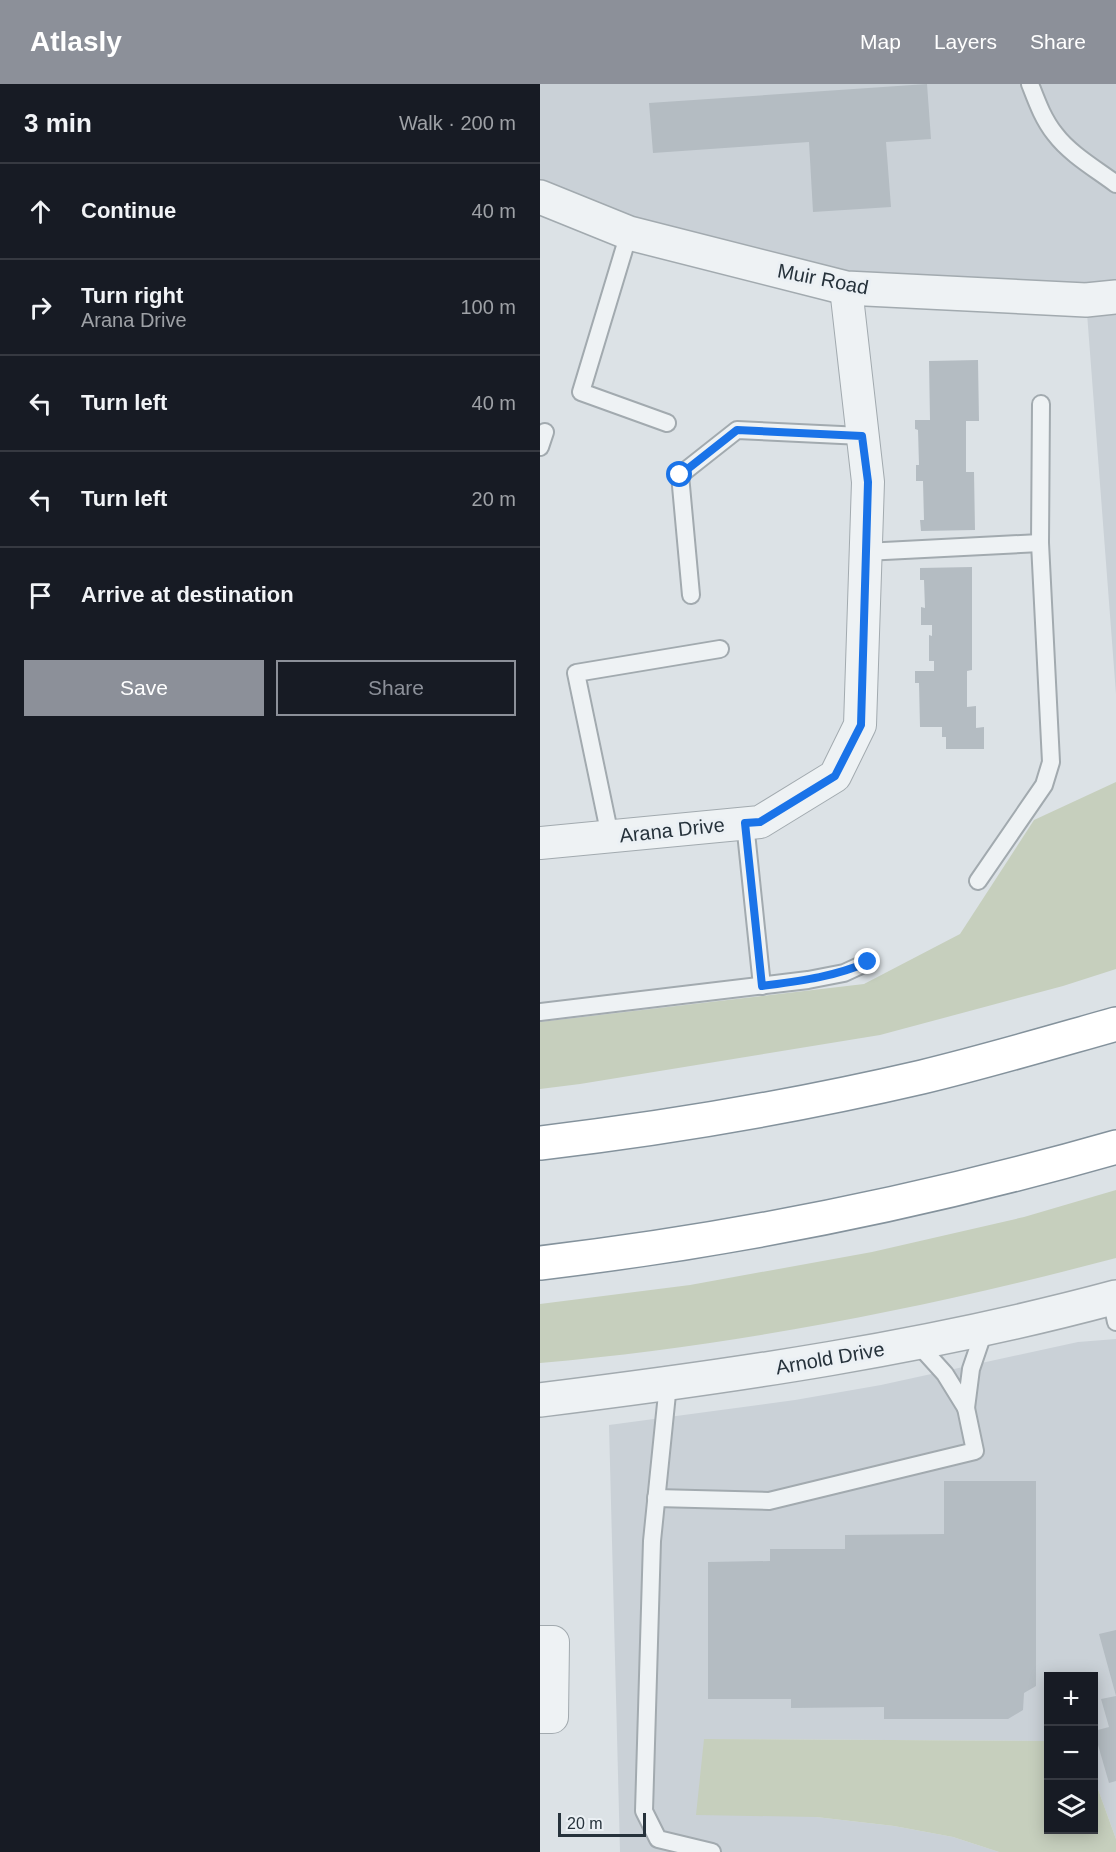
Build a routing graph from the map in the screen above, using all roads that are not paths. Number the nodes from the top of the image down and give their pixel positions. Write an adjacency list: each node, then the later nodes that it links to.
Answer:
1 (1030, 84): 2 (lane)
2 (1116, 184)
3 (540, 197): 4 (street, Muir Road)
4 (628, 233): 5 (street, Muir Road); 8 (lane)
5 (846, 288): 6 (street, Muir Road); 9 (street, Arana Drive)
6 (1116, 297)
7 (1041, 404): 10 (lane)
8 (667, 423)
9 (862, 436): 11 (street, Arana Drive); 12 (lane)
10 (1040, 543): 11 (lane); 17 (lane)
11 (865, 552): 14 (street, Arana Drive)
12 (691, 595)
13 (720, 649): 15 (lane)
14 (745, 823): 15 (street, Arana Drive); 19 (lane)
15 (610, 836): 16 (street, Arana Drive)
16 (540, 843)
17 (978, 881)
18 (868, 962): 19 (lane)
19 (762, 986): 20 (lane)
20 (540, 1012)
21 (1116, 1024): 22 (highway)
22 (540, 1143)
23 (1116, 1147): 24 (highway)
24 (540, 1263)
25 (1114, 1306): 26 (street, Arnold Drive)
26 (985, 1328): 27 (street, Arnold Drive); 30 (lane)
27 (917, 1342): 28 (street, Arnold Drive); 30 (lane)
28 (668, 1384): 29 (street, Arnold Drive); 31 (lane)
29 (540, 1400)
30 (966, 1408): 31 (lane)
31 (656, 1497): 34 (lane)
32 (540, 1642): 33 (street)
33 (540, 1717)
34 (712, 1852)

